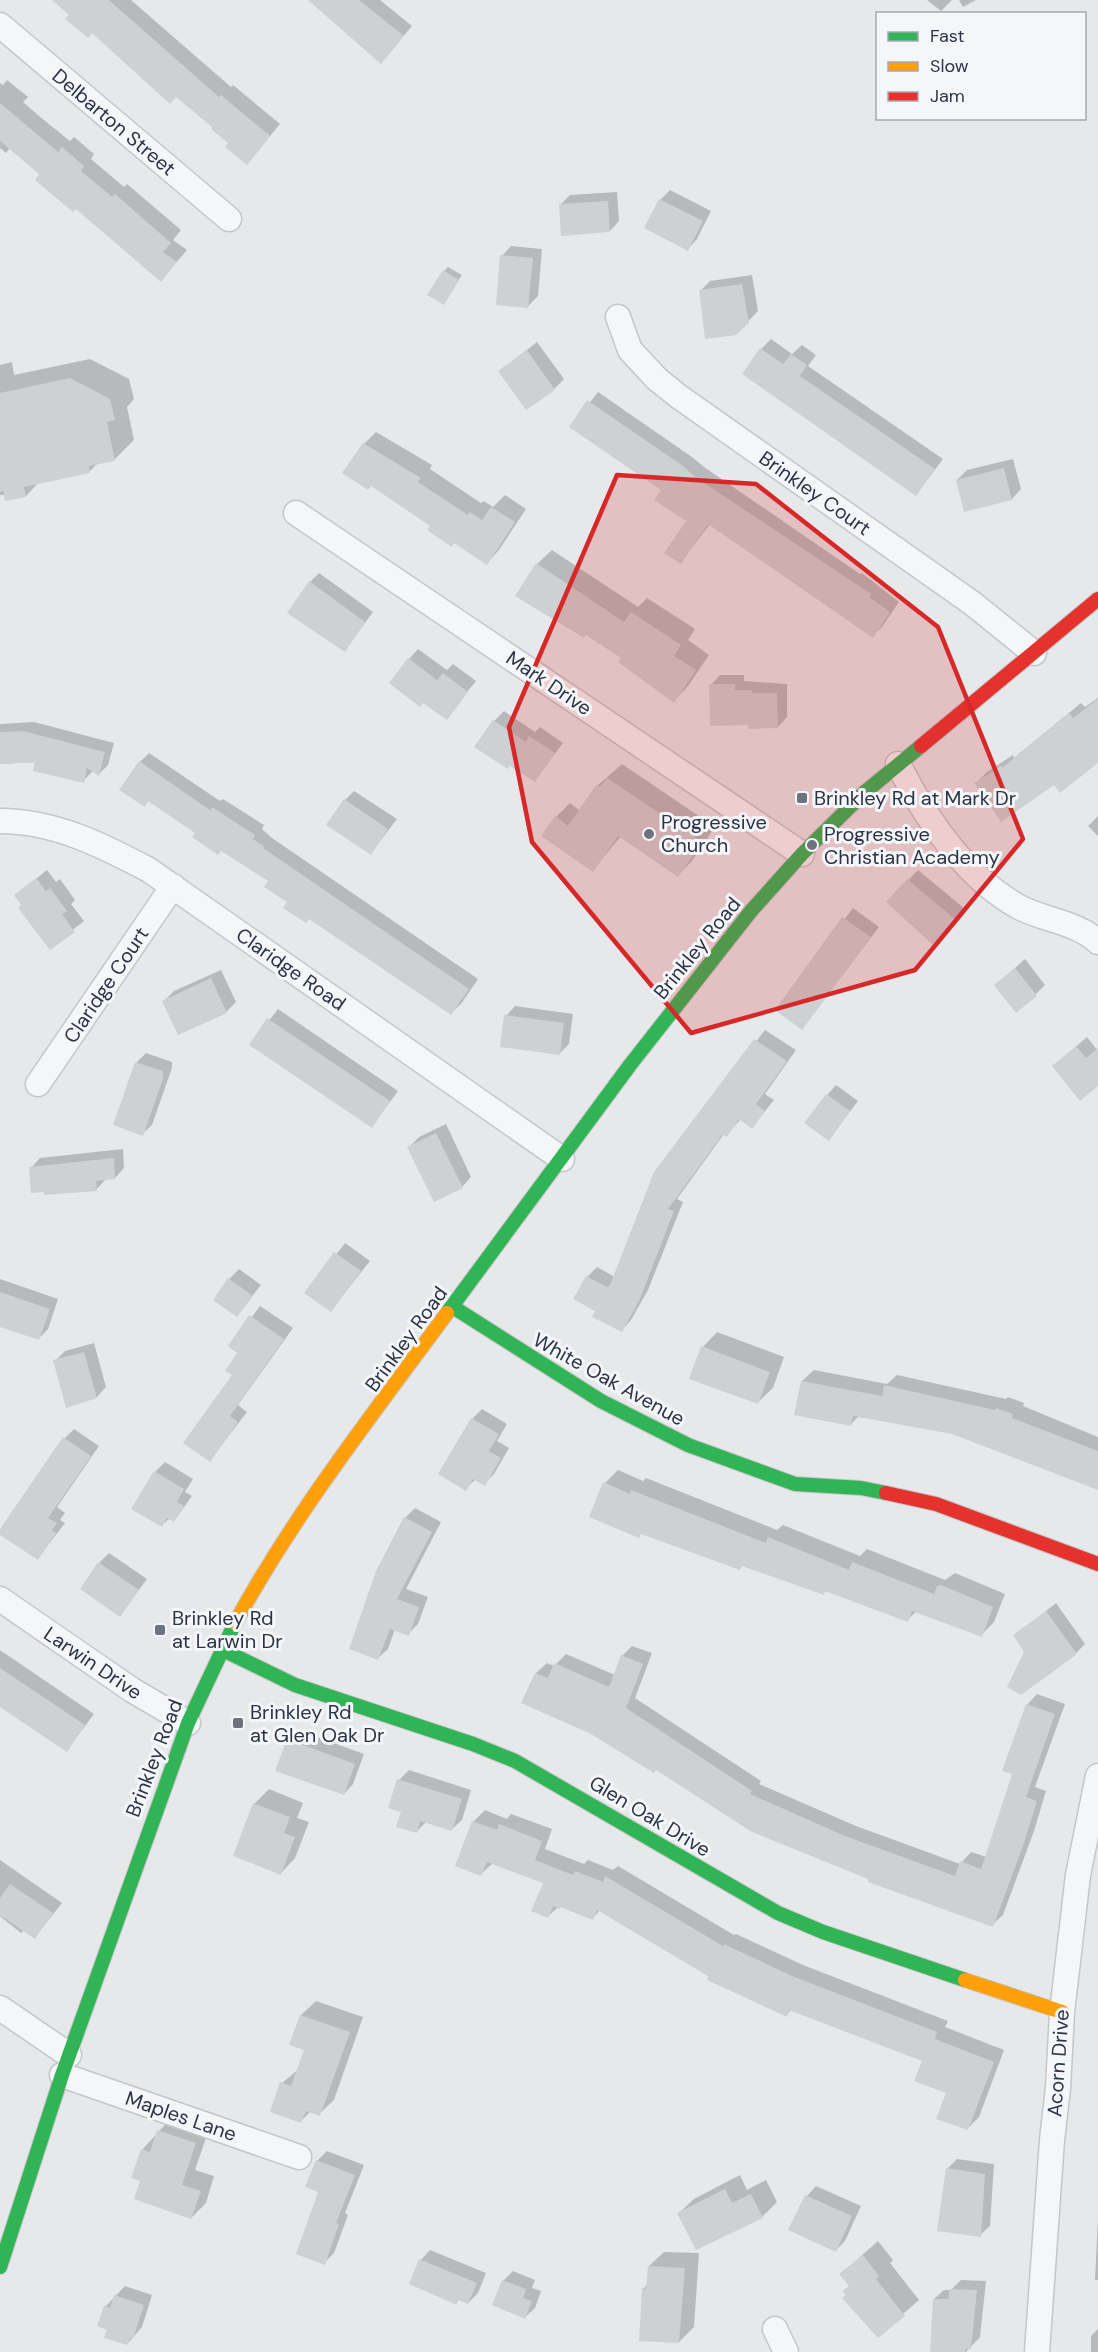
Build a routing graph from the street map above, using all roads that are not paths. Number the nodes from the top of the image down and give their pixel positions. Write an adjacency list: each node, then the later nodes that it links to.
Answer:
1 (0, 25): 2 (street, Delbarton Street)
2 (229, 219)
3 (618, 317): 6 (street, Brinkley Court)
4 (296, 513): 9 (street, Mark Drive)
5 (1098, 599): 6 (main road, Brinkley Road)
6 (1034, 653): 7 (main road, Brinkley Road)
7 (898, 764): 9 (main road, Brinkley Road); 11 (street)
8 (0, 821): 10 (street, Claridge Road)
9 (802, 854): 13 (main road, Brinkley Road)
10 (173, 886): 12 (street, Claridge Court); 13 (street, Claridge Road)
11 (1098, 942)
12 (38, 1084)
13 (562, 1159): 14 (main road, Brinkley Road)
14 (453, 1307): 15 (main road, White Oak Avenue); 17 (main road, Brinkley Road)
15 (1098, 1564)
16 (0, 1599): 18 (street, Larwin Drive)
17 (221, 1649): 18 (main road, Brinkley Road); 21 (main road, Glen Oak Drive)
18 (188, 1723): 22 (main road, Brinkley Road)
19 (1098, 1776): 21 (street, Acorn Drive)
20 (0, 2008): 22 (street, Maples Lane)
21 (1062, 2012): 27 (street, Acorn Drive)
22 (65, 2065): 23 (street, Maples Lane); 24 (main road, Brinkley Road)
23 (299, 2157)
24 (0, 2266)
25 (775, 2329): 26 (street)
26 (786, 2352)
27 (1037, 2352)

